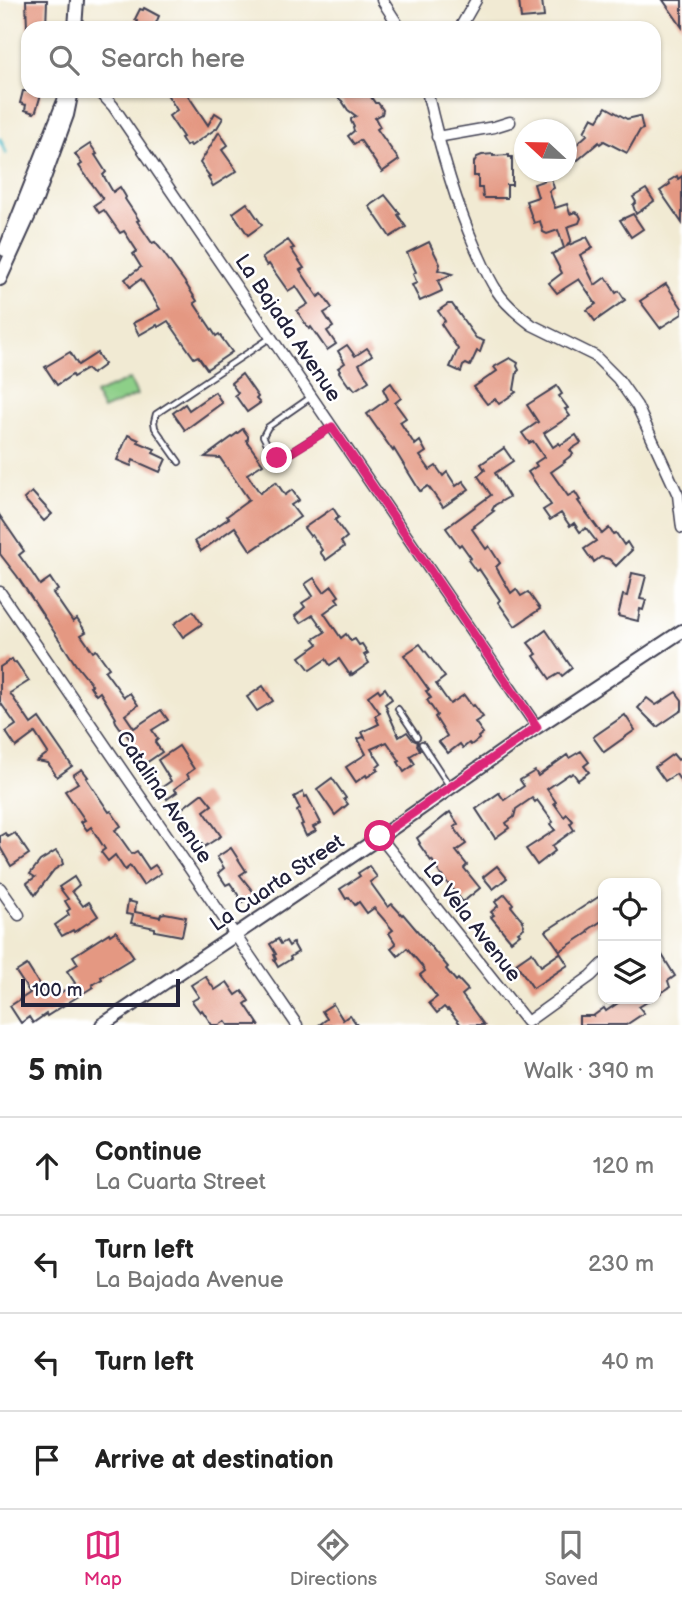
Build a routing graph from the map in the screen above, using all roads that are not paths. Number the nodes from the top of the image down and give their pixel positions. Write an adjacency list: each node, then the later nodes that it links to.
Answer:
1 (77, 0): 4 (street)
2 (382, 0): 5 (street)
3 (476, 0): 6 (street)
4 (76, 21)
5 (396, 21)
6 (464, 21)
7 (69, 98): 12 (street)
8 (106, 98): 14 (street, La Bajada Avenue)
9 (429, 98): 11 (street)
10 (510, 122): 11 (street)
11 (437, 137): 18 (street)
12 (3, 258): 13 (street)
13 (0, 279)
14 (271, 338): 15 (street, La Bajada Avenue); 17 (lane)
15 (311, 397): 16 (street, La Bajada Avenue); 16 (lane)
16 (332, 427): 22 (street, La Bajada Avenue)
17 (179, 462)
18 (682, 528)
19 (0, 592): 29 (street, Catalina Avenue)
20 (682, 631): 22 (street, La Cuarta Street)
21 (398, 709): 23 (lane)
22 (537, 727): 25 (street, La Cuarta Street)
23 (417, 737)
24 (422, 744): 25 (lane)
25 (450, 788): 26 (street, La Cuarta Street)
26 (380, 836): 29 (street, La Cuarta Street); 30 (street, La Vela Avenue)
27 (0, 888): 28 (street)
28 (19, 915)
29 (235, 934): 31 (street, La Cuarta Street); 32 (street, Catalina Avenue)
30 (598, 969)
31 (102, 1025)
32 (297, 1025)

